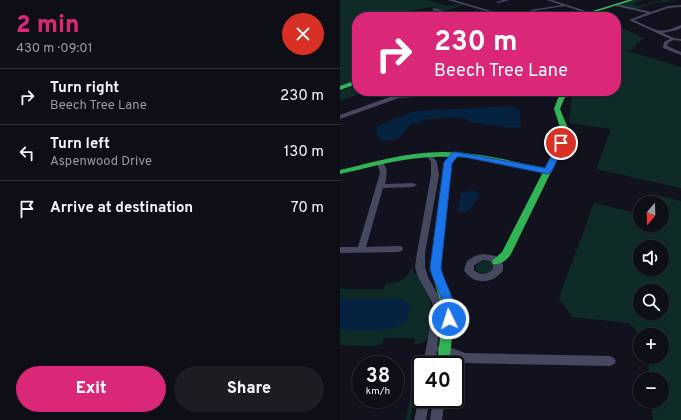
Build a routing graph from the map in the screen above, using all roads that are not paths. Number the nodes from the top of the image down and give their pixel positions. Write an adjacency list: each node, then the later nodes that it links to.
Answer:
1 (450, 0): 14 (street)
2 (507, 0): 5 (street)
3 (549, 0): 6 (street)
4 (632, 0): 7 (street)
5 (498, 2)
6 (566, 5): 10 (street); 15 (street)
7 (617, 5): 16 (street); 17 (street)
8 (681, 6): 17 (street)
9 (430, 8): 11 (street)
10 (532, 10)
11 (438, 11): 12 (street); 13 (street)
12 (433, 12)
13 (442, 12)
14 (492, 12)
15 (587, 12)
16 (593, 12)
17 (652, 13): 19 (street)
18 (681, 26): 19 (street)
19 (659, 33): 20 (street)
20 (672, 39): 21 (street); 22 (street)
21 (681, 40)
22 (681, 54)
23 (352, 84): 24 (street)
24 (340, 88)
25 (398, 96): 27 (street)
26 (563, 96): 31 (street)
27 (340, 117)
28 (456, 154): 29 (street); 31 (street); 40 (street)
29 (429, 155): 30 (street); 39 (street)
30 (380, 163): 32 (street); 34 (street)
31 (548, 171): 38 (street)
32 (340, 172)
33 (413, 185): 34 (street)
34 (380, 186): 37 (street)
35 (399, 249): 37 (street)
36 (340, 250): 37 (street)
37 (361, 250)
38 (497, 261)
39 (432, 349): 40 (street); 41 (street)
40 (445, 349): 42 (street); 43 (street)
41 (431, 356)
42 (444, 356)
43 (610, 361)
44 (422, 408): 46 (street)
45 (438, 408): 47 (street)
46 (420, 420)
47 (436, 420)

